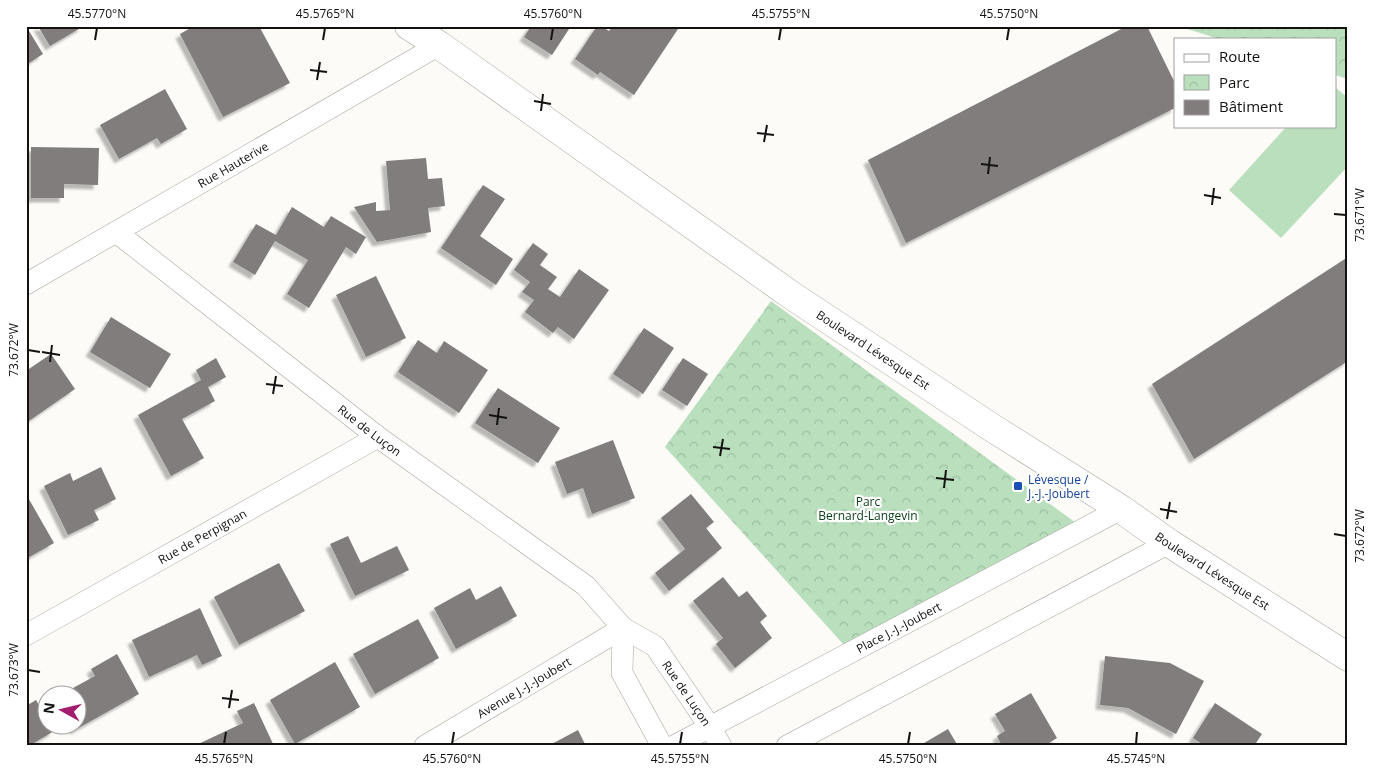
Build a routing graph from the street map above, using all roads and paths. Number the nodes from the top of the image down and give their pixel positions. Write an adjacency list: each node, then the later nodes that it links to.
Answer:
1 (409, 26): 2 (street, Boulevard Lévesque Est)
2 (440, 45): 3 (street, Rue Hauterive); 6 (street, Boulevard Lévesque Est)
3 (116, 232): 4 (street, Rue Hauterive); 5 (street, Rue de Luçon)
4 (26, 284)
5 (378, 437): 8 (street, Rue de Luçon); 9 (street, Rue de Perpignan)
6 (1121, 509): 7 (street, Boulevard Lévesque Est); 11 (street, Place J.-J.-Joubert)
7 (1169, 543): 10 (street, Boulevard Lévesque Est); 16 (street)
8 (623, 628): 11 (street, Rue de Luçon); 12 (street, Avenue J.-J.-Joubert); 13 (street)
9 (26, 635)
10 (1348, 657)
11 (710, 727): 14 (street, Place J.-J.-Joubert); 15 (street, Rue de Luçon)
12 (425, 746)
13 (662, 746)
14 (674, 746)
15 (721, 746)
16 (787, 746)

